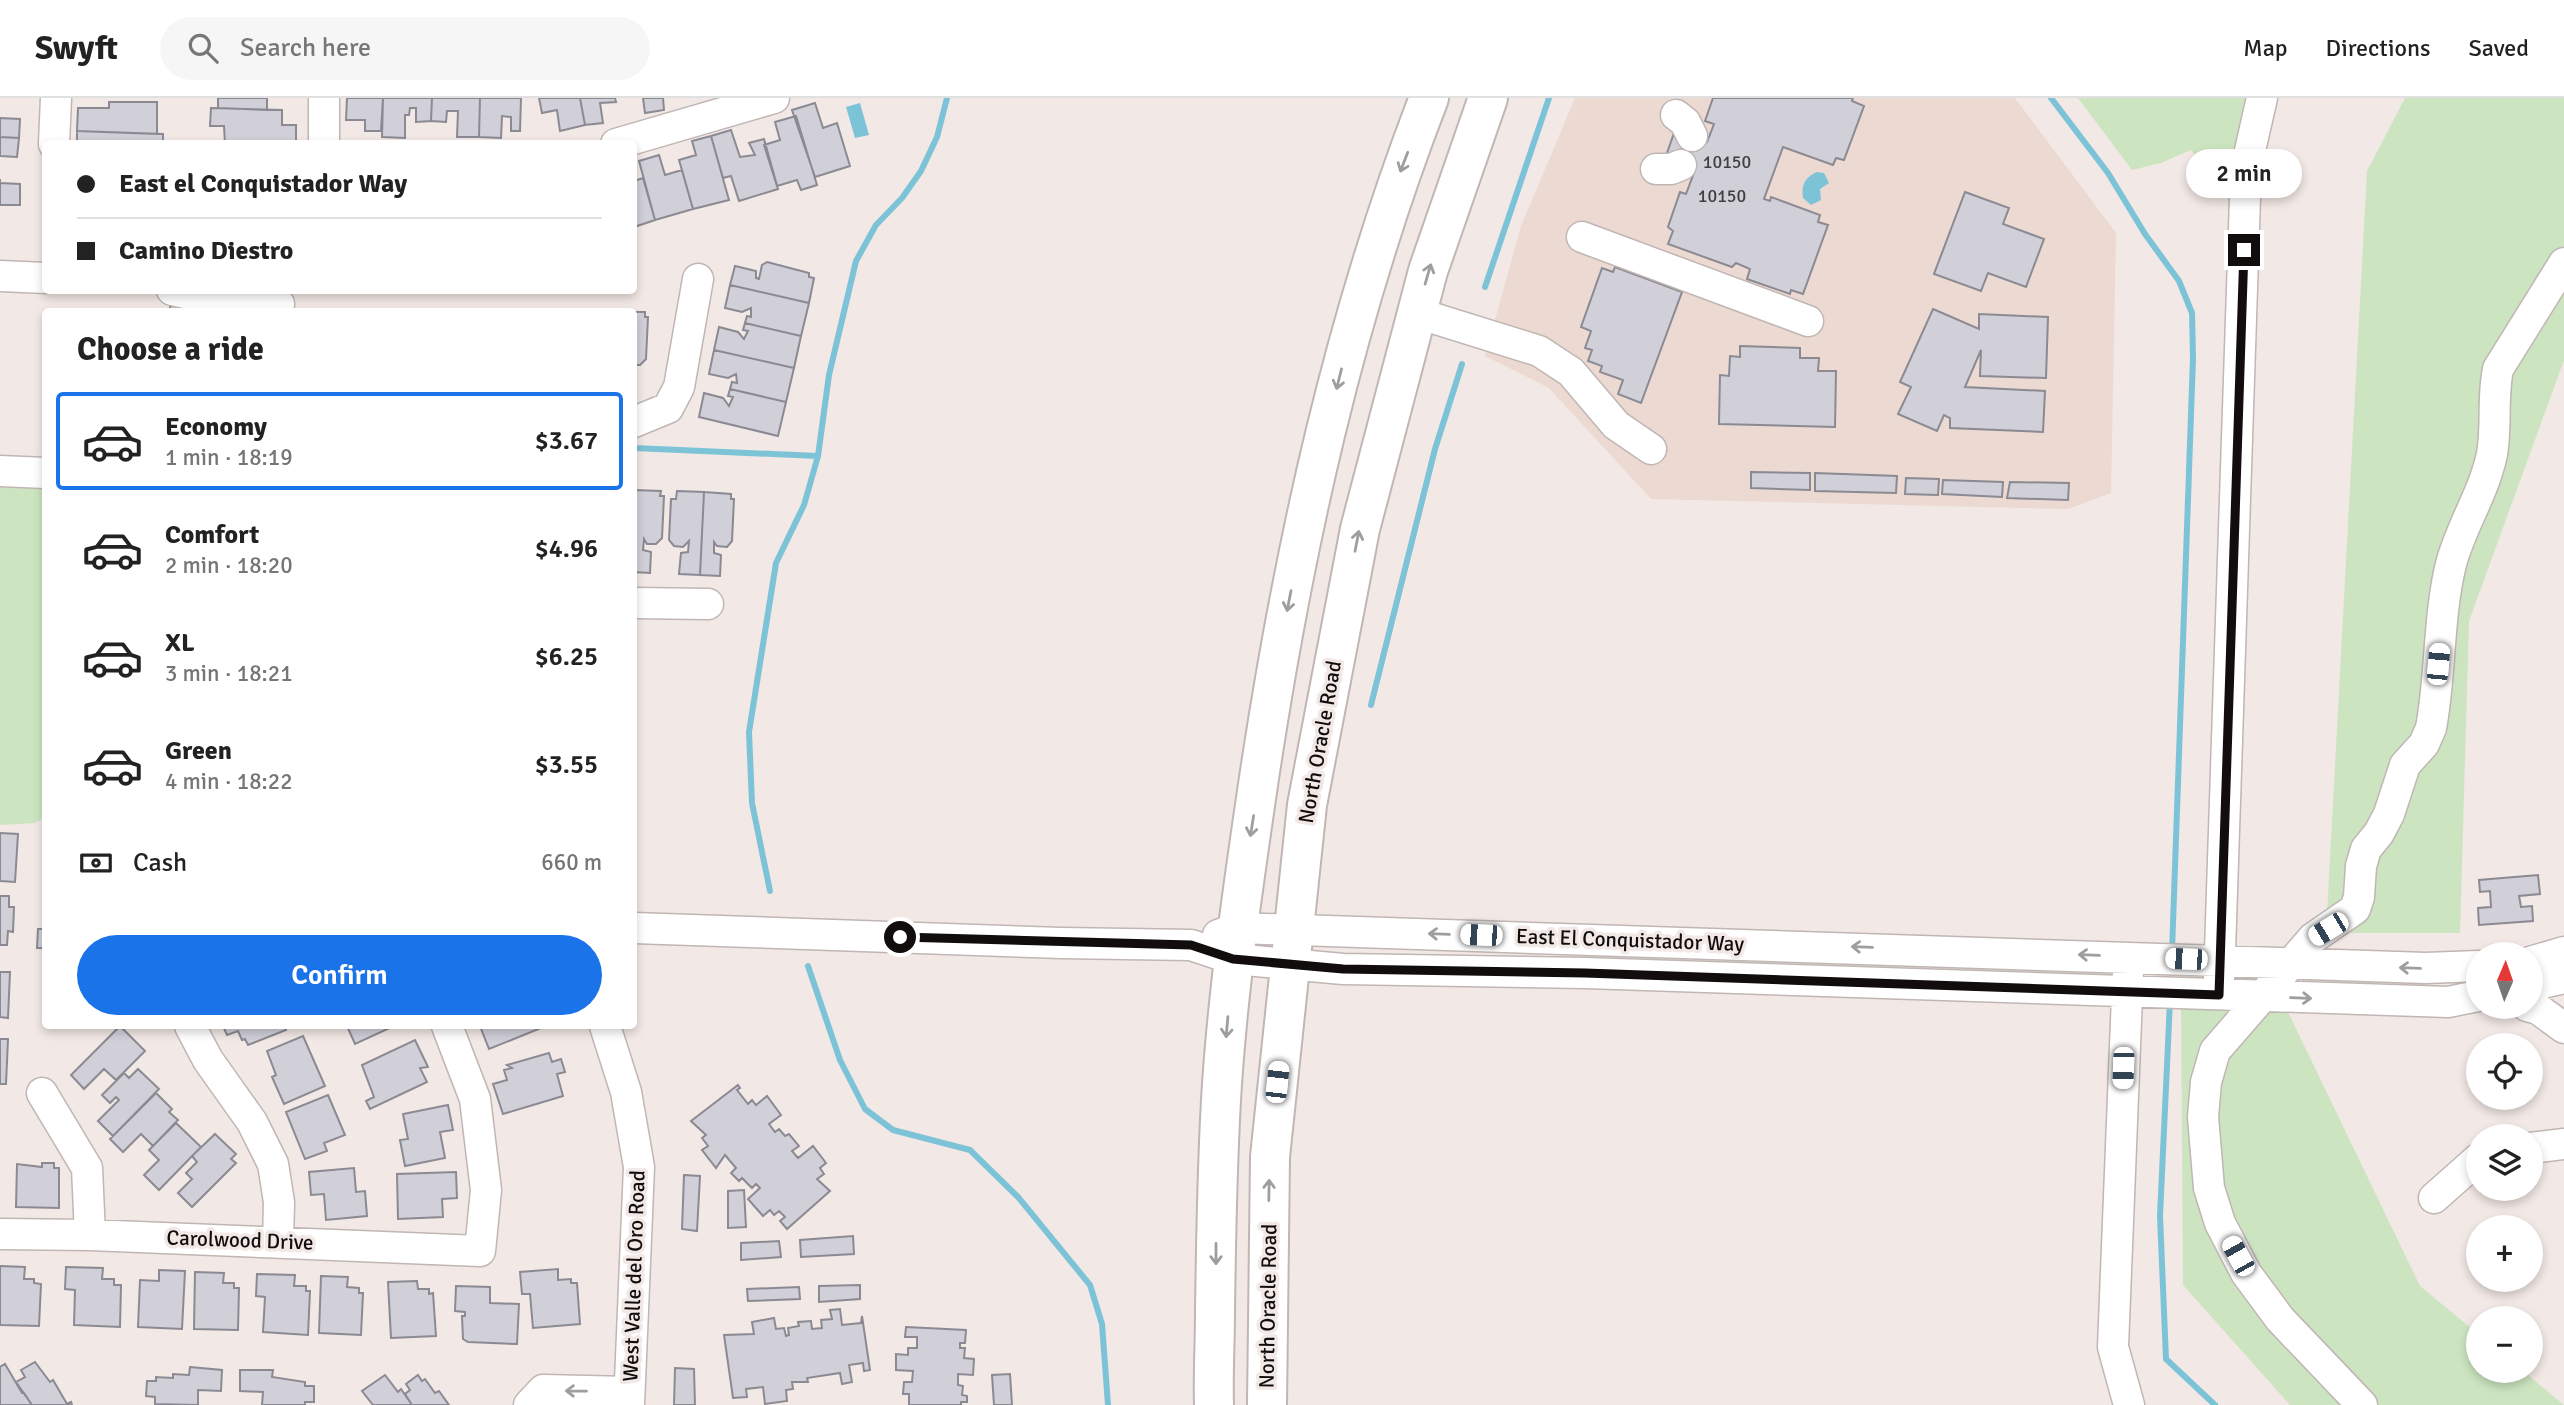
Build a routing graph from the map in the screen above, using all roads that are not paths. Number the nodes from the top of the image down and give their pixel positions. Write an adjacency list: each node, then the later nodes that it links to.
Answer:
1 (56, 98): 7 (street)
2 (324, 98): 8 (street)
3 (774, 98): 9 (street)
4 (1429, 98): 27 (highway, one-way to 27)
5 (1488, 98): 17 (highway, North Oracle Road, one-way to 5)
6 (2262, 98): 32 (street)
7 (54, 140)
8 (324, 140)
9 (630, 140)
10 (1583, 237): 18 (street)
11 (2564, 263): 33 (street)
12 (0, 276): 13 (street)
13 (42, 278)
14 (698, 279): 19 (street)
15 (188, 294): 16 (street)
16 (279, 308)
17 (1417, 313): 20 (street); 28 (highway, North Oracle Road, one-way to 17)
18 (1808, 321)
19 (637, 421)
20 (1651, 449)
21 (0, 471): 22 (street)
22 (42, 473)
23 (637, 603): 24 (street)
24 (708, 604)
25 (637, 928): 27 (street, East El Conquistador Way)
26 (1584, 938): 28 (street, East El Conquistador Way, one-way to 28); 30 (street, East El Conquistador Way, one-way to 26); 35 (street)
27 (1235, 943): 28 (street, East El Conquistador Way); 57 (highway, one-way to 57)
28 (1292, 947): 35 (street, East El Conquistador Way); 58 (highway, North Oracle Road, one-way to 28)
29 (2564, 952): 31 (street)
30 (2157, 958): 32 (street); 38 (street)
31 (2543, 958)
32 (2219, 960): 33 (street); 39 (street)
33 (2302, 964): 34 (street, one-way to 33); 40 (street)
34 (2466, 966)
35 (1585, 973): 38 (street, East El Conquistador Way)
36 (2564, 978): 37 (street)
37 (2543, 983)
38 (2126, 992): 39 (street, East El Conquistador Way); 59 (street)
39 (2219, 995): 40 (street, East El Conquistador Way)
40 (2263, 996): 41 (street, East El Conquistador Way, one-way to 41); 60 (street)
41 (2466, 1000)
42 (2543, 1013): 43 (street)
43 (2564, 1028)
44 (192, 1029): 54 (street)
45 (448, 1029): 54 (street, Carolwood Drive)
46 (606, 1029): 55 (street, West Valle del Oro Road)
47 (42, 1093): 53 (street)
48 (2564, 1144): 49 (street)
49 (2543, 1146)
50 (2466, 1170): 51 (street)
51 (2434, 1198)
52 (0, 1234): 53 (street, Carolwood Drive)
53 (90, 1235): 54 (street, Carolwood Drive)
54 (278, 1242)
55 (629, 1398): 56 (street, one-way to 56)
56 (529, 1405)
57 (1214, 1405)
58 (1267, 1405)
59 (2129, 1405)
60 (2362, 1405)

